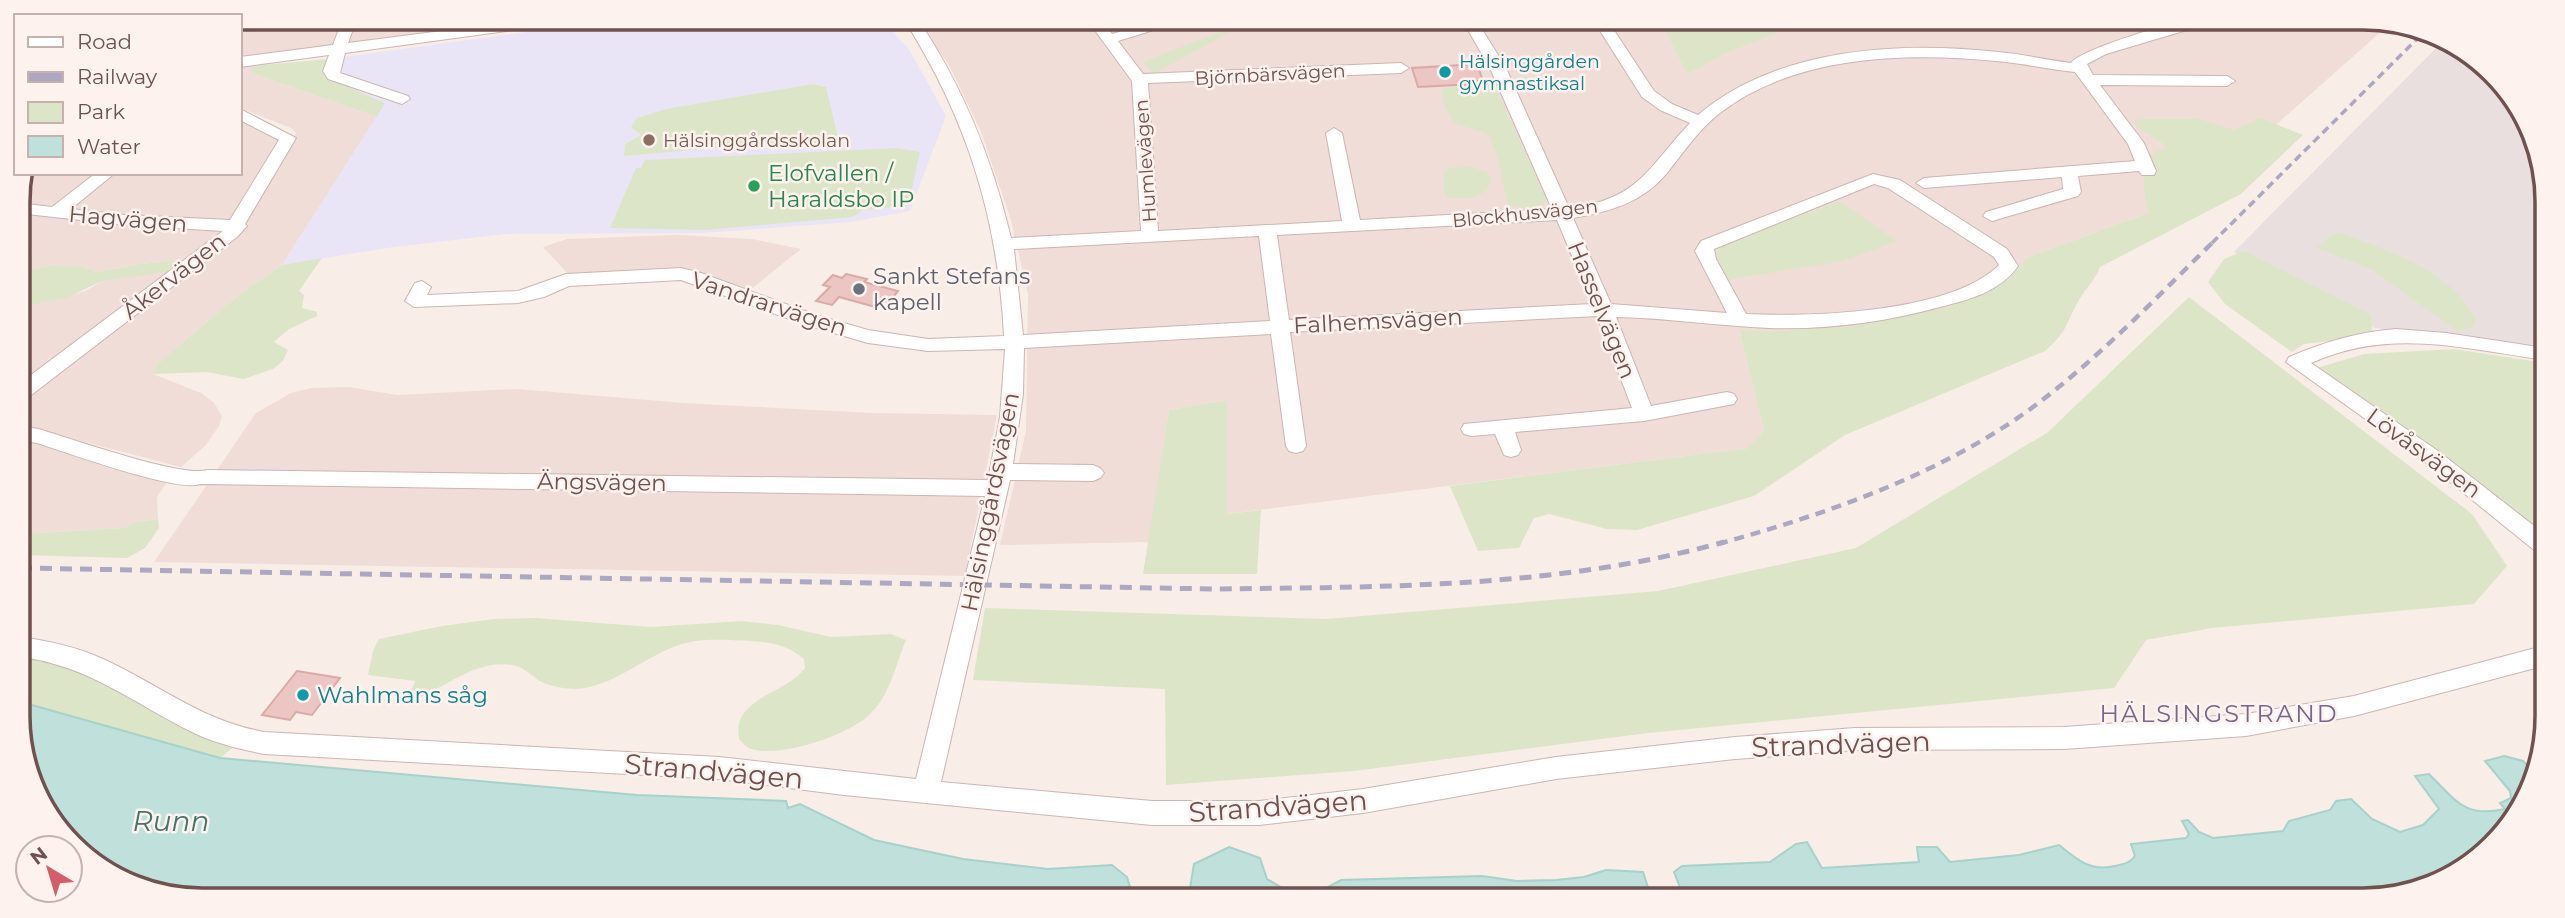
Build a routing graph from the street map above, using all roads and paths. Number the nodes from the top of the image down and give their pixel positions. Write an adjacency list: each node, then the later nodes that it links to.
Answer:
1 (346, 30): 10 (street)
2 (443, 30): 10 (street)
3 (918, 30): 31 (street, Hälsinggårdsvägen)
4 (1103, 30): 9 (street, Humlevägen)
5 (1139, 30): 9 (street)
6 (1475, 30): 25 (street, Hasselvägen)
7 (1607, 30): 18 (street)
8 (2172, 30): 13 (street)
9 (1110, 39): 14 (street, Humlevägen)
10 (338, 50): 11 (street); 16 (street)
11 (242, 62)
12 (1401, 68): 14 (street, Björnbärsvägen)
13 (2085, 74): 15 (street); 18 (street, Blockhusvägen); 20 (street)
14 (1139, 79): 30 (street, Humlevägen)
15 (2227, 80)
16 (402, 99)
17 (242, 115): 27 (street, Åkervägen)
18 (1700, 122): 25 (street, Blockhusvägen)
19 (1334, 133): 28 (street)
20 (2066, 170): 22 (street); 26 (street)
21 (104, 175): 24 (street)
22 (1924, 183)
23 (30, 209): 24 (street, Hagvägen)
24 (54, 212): 27 (street, Hagvägen)
25 (1563, 213): 28 (street, Blockhusvägen); 33 (street, Hasselvägen)
26 (1992, 216)
27 (238, 226): 38 (street, Åkervägen)
28 (1352, 226): 29 (street, Blockhusvägen)
29 (1267, 230): 30 (street, Blockhusvägen); 35 (street)
30 (1150, 236): 31 (street, Blockhusvägen)
31 (1003, 244): 36 (street, Hälsinggårdsvägen)
32 (422, 287): 36 (street, Vandrarvägen)
33 (1604, 310): 34 (street, Falhemsvägen); 35 (street, Falhemsvägen); 40 (street, Hasselvägen)
34 (1740, 320): 34 (street, Falhemsvägen)
35 (1281, 326): 36 (street, Falhemsvägen); 44 (street)
36 (1016, 340): 47 (street, Hälsinggårdsvägen)
37 (2535, 352): 48 (street, Lövåsvägen)
38 (30, 386)
39 (1727, 399): 40 (street)
40 (1644, 414): 41 (street)
41 (1503, 426): 42 (street); 45 (street)
42 (1472, 429)
43 (30, 435): 47 (street, Ängsvägen)
44 (1296, 446)
45 (1511, 450)
46 (1093, 473): 47 (street, Ängsvägen)
47 (999, 480): 51 (street, Hälsinggårdsvägen)
48 (2535, 538)
49 (30, 648): 51 (street, Strandvägen)
50 (2535, 659): 51 (street, Strandvägen)
51 (925, 792)

